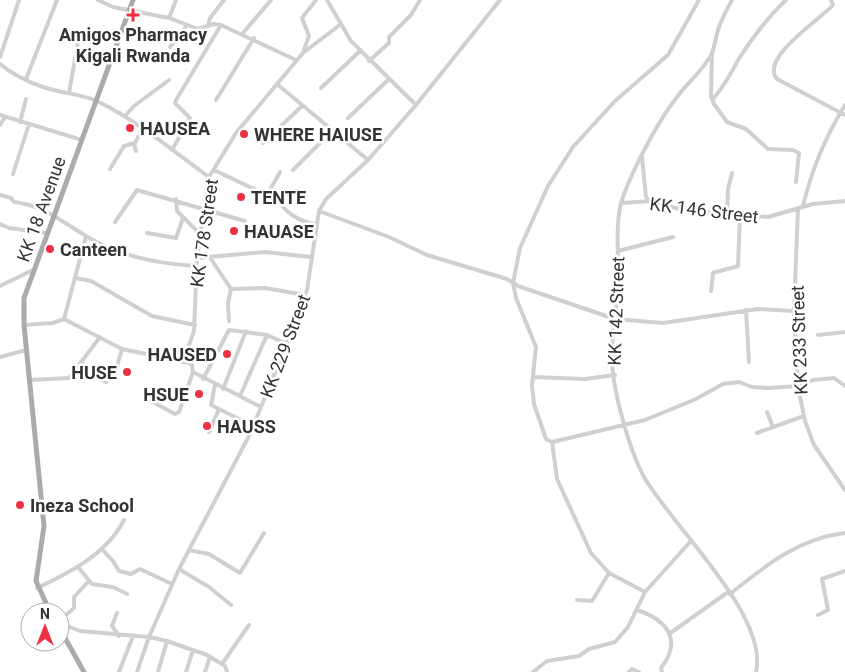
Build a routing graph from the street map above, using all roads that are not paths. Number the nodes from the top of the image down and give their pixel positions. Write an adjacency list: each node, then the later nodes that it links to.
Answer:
1 (19, 0): 30 (street)
2 (57, 0): 35 (street)
3 (98, 0): 17 (street)
4 (133, 0): 17 (main road, KK 18 Avenue)
5 (176, 0): 18 (street)
6 (224, 0): 22 (street)
7 (271, 0): 23 (street)
8 (316, 0): 28 (street, KK 178 Street)
9 (334, 0): 16 (street)
10 (420, 0): 32 (street)
11 (500, 0): 45 (street, KK 229 Street)
12 (700, 0): 101 (street)
13 (732, 0): 29 (street, KK 142 Street)
14 (786, 0): 41 (street)
15 (831, 0): 47 (street)
16 (328, 1): 19 (street)
17 (130, 10): 18 (street); 42 (main road, KK 18 Avenue)
18 (169, 18): 20 (street)
19 (341, 24): 27 (street); 28 (street)
20 (186, 25): 22 (street); 26 (street)
21 (222, 25): 22 (street); 23 (street); 60 (street)
22 (208, 26)
23 (243, 33): 24 (street)
24 (254, 38): 31 (street); 43 (street)
25 (78, 42): 39 (street)
26 (170, 47)
27 (360, 51): 32 (street); 38 (street)
28 (302, 53): 31 (street, KK 178 Street)
29 (712, 53): 41 (street); 62 (street, KK 142 Street)
30 (0, 57)
31 (296, 60): 37 (street, KK 178 Street)
32 (369, 61): 34 (street)
33 (0, 64): 35 (street)
34 (389, 79): 45 (street); 51 (street)
35 (26, 80): 39 (street)
36 (169, 80): 50 (street)
37 (277, 84): 46 (street); 65 (street, KK 178 Street)
38 (321, 88)
39 (69, 93): 42 (street)
40 (26, 99): 52 (street)
41 (713, 99): 71 (street)
42 (96, 100): 50 (street); 57 (main road, KK 18 Avenue)
43 (216, 100)
44 (845, 105): 47 (street, KK 233 Street)
45 (416, 106): 63 (street, KK 229 Street)
46 (301, 107): 56 (street); 58 (street)
47 (840, 113): 48 (street); 78 (street, KK 233 Street)
48 (845, 115)
49 (2, 116): 52 (street); 54 (street)
50 (125, 116): 55 (street)
51 (348, 118)
52 (20, 122): 53 (street)
53 (29, 124): 57 (street); 69 (street)
54 (0, 125)
55 (143, 128): 59 (street); 60 (street)
56 (331, 132): 63 (street); 66 (street)
57 (82, 140): 81 (main road, KK 18 Avenue)
58 (262, 143)
59 (134, 144): 61 (street); 64 (street)
60 (172, 150): 70 (street)
61 (136, 151)
62 (642, 157): 75 (street); 77 (street, KK 142 Street)
63 (368, 160): 80 (street, KK 229 Street)
64 (110, 168)
65 (214, 170): 70 (street, KK 178 Street); 73 (street)
66 (293, 170)
67 (280, 172): 73 (street)
68 (732, 173): 82 (street)
69 (13, 174)
70 (209, 177): 79 (street, KK 178 Street)
71 (796, 182)
72 (0, 195): 81 (street)
73 (267, 195): 88 (street)
74 (176, 199): 79 (street); 84 (street); 86 (street)
75 (650, 201): 77 (street, KK 146 Street); 82 (street, KK 146 Street)
76 (845, 201): 78 (street, KK 146 Street)
77 (622, 203): 94 (street, KK 142 Street)
78 (801, 207): 83 (street, KK 146 Street); 107 (street, KK 233 Street)
79 (205, 208): 85 (street); 91 (street, KK 178 Street)
80 (319, 211): 88 (street, KK 229 Street); 101 (street)
81 (53, 215): 89 (main road, KK 18 Avenue); 92 (street)
82 (727, 215): 83 (street, KK 146 Street)
83 (740, 215): 104 (street)
84 (183, 218): 90 (street); 91 (street)
85 (245, 221)
86 (115, 222)
87 (0, 224): 89 (street)
88 (315, 224): 96 (street, KK 229 Street)
89 (46, 233): 99 (main road, KK 18 Avenue)
90 (147, 233)
91 (201, 235): 97 (street, KK 178 Street)
92 (86, 236): 98 (street); 100 (street)
93 (673, 237): 94 (street)
94 (618, 251): 109 (street, KK 142 Street)
95 (209, 256): 96 (street); 97 (street); 103 (street)
96 (310, 257): 105 (street, KK 229 Street)
97 (197, 258): 98 (street, KK 178 Street)
98 (197, 266): 112 (street, KK 178 Street)
99 (33, 270): 102 (street); 111 (main road, KK 18 Avenue)
100 (75, 278): 108 (street); 112 (street)
101 (513, 283): 109 (street); 127 (street)
102 (0, 286)
103 (230, 289): 105 (street); 110 (street)
104 (711, 291)
105 (305, 295): 118 (street, KK 229 Street)
106 (746, 310): 107 (street); 109 (street); 123 (street)
107 (794, 311): 131 (street, KK 233 Street)
108 (64, 319): 111 (street); 117 (street)
109 (615, 319): 126 (street, KK 142 Street)
110 (229, 321)
111 (24, 325): 120 (main road, KK 18 Avenue)
112 (194, 325): 122 (street, KK 178 Street)
113 (246, 331): 116 (street); 128 (street); 133 (street)
114 (845, 332): 115 (street)
115 (818, 334)
116 (268, 335): 118 (street); 134 (street)
117 (100, 337): 119 (street); 124 (street)
118 (287, 344): 136 (street, KK 229 Street)
119 (122, 349): 122 (street); 124 (street)
120 (26, 350): 121 (street); 129 (main road, KK 18 Avenue)
121 (0, 357)
122 (184, 362): 125 (street)
123 (749, 362)
124 (82, 363): 129 (street)
125 (193, 372): 128 (street); 135 (street)
126 (615, 375): 127 (street); 141 (street, KK 142 Street)
127 (533, 377): 145 (street)
128 (203, 379): 130 (street)
129 (29, 380): 159 (main road, KK 18 Avenue)
130 (215, 385): 133 (street); 137 (street)
131 (798, 386): 132 (street); 139 (street, KK 233 Street); 141 (street)
132 (845, 386)
133 (223, 389): 134 (street)
134 (240, 396): 136 (street)
135 (149, 400)
136 (261, 407): 140 (street, KK 229 Street)
137 (219, 409): 140 (street); 143 (street)
138 (766, 412): 142 (street)
139 (804, 416): 142 (street); 146 (street, KK 233 Street)
140 (253, 426): 152 (street, KK 229 Street)
141 (624, 426): 145 (street); 150 (street, KK 142 Street)
142 (773, 427): 144 (street)
143 (209, 432)
144 (757, 433)
145 (552, 442): 156 (street)
146 (845, 490)
147 (124, 520): 151 (street)
148 (264, 533): 152 (street)
149 (845, 533): 161 (street)
150 (690, 542): 160 (street); 161 (street, KK 142 Street)
151 (102, 549): 153 (street); 158 (street)
152 (189, 550): 154 (street, KK 229 Street)
153 (78, 567): 157 (street); 159 (street)
154 (179, 569): 158 (street, KK 229 Street); 165 (street)
155 (845, 571): 169 (street)
156 (609, 573): 160 (street); 163 (street)
157 (89, 581): 162 (street); 167 (street)
158 (172, 584): 175 (street, KK 229 Street)
159 (37, 588): 164 (main road, KK 18 Avenue)
160 (645, 592): 166 (street)
161 (729, 592): 172 (street); 193 (street, KK 142 Street)
162 (127, 594)
163 (577, 600)
164 (45, 602)
165 (231, 605)
166 (637, 610): 172 (street); 189 (street)
167 (70, 612)
168 (117, 613): 173 (street)
169 (818, 615)
170 (249, 624): 180 (street)
171 (70, 626): 173 (street)
172 (669, 634): 182 (street)
173 (119, 636): 174 (street)
174 (133, 636): 175 (street); 184 (street)
175 (149, 638): 176 (street); 185 (street, KK 229 Street)
176 (167, 641): 178 (street); 181 (street)
177 (70, 647): 183 (main road)
178 (193, 650): 179 (street); 186 (street)
179 (210, 658): 180 (street); 187 (street)
180 (222, 664): 188 (street)
181 (160, 671)
182 (662, 671): 192 (street)
183 (84, 672)
184 (119, 672)
185 (137, 672)
186 (186, 672)
187 (205, 672)
188 (227, 672)
189 (533, 672)
190 (629, 672): 191 (street)
191 (639, 672)
192 (654, 672)
193 (756, 672)

